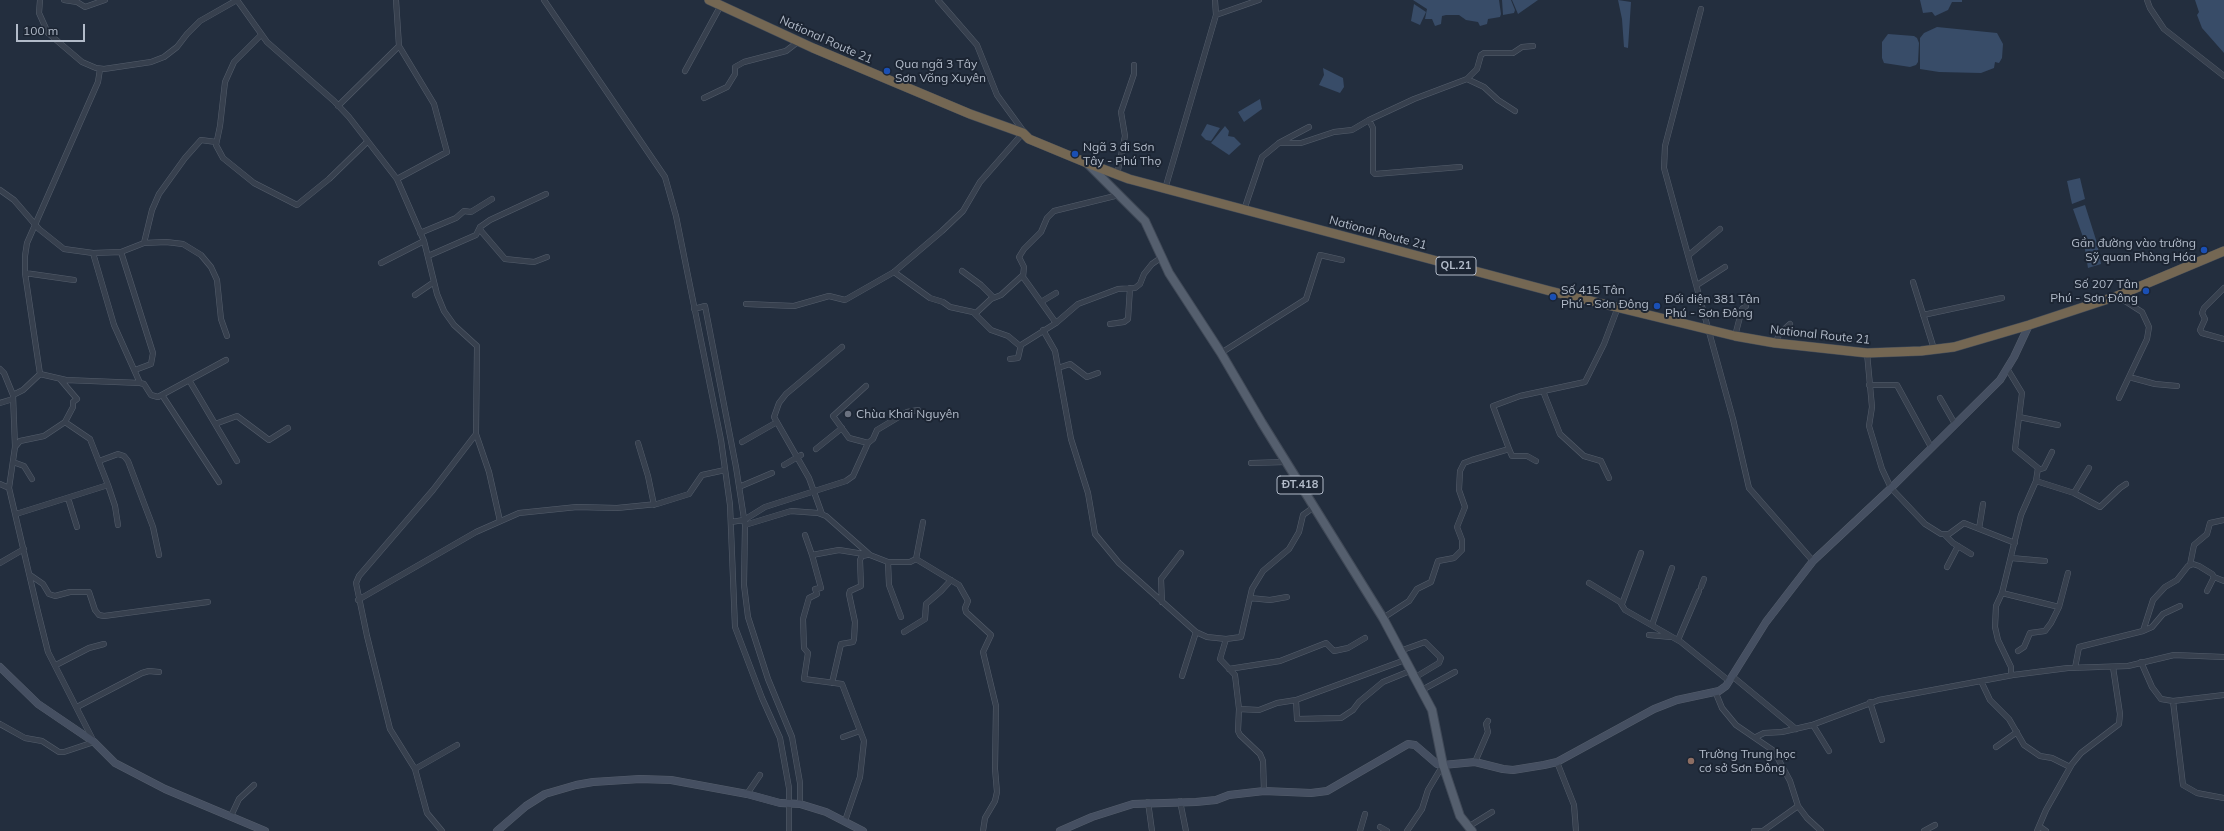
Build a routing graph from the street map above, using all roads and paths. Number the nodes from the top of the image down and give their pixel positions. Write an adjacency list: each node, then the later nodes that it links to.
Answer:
1 (40, 0): 20 (street)
2 (64, 0): 3 (street)
3 (105, 0)
4 (237, 0): 15 (street); 20 (street)
5 (396, 0): 17 (street)
6 (544, 0): 78 (street)
7 (709, 0): 12 (highway, National Route 21 / QL.21)
8 (938, 0): 29 (street)
9 (1215, 0): 14 (street)
10 (1259, 0): 14 (street)
11 (2147, 0): 22 (street)
12 (724, 4): 16 (highway, National Route 21 / QL.21); 21 (street)
13 (1701, 9): 52 (street)
14 (1216, 15): 37 (street)
15 (261, 35): 25 (street); 30 (street)
16 (798, 41): 24 (street); 29 (highway, National Route 21 / QL.21)
17 (399, 46): 25 (street); 36 (street)
18 (1533, 46): 23 (street)
19 (1134, 65): 35 (street)
20 (100, 69): 43 (street)
21 (685, 71)
22 (2224, 76)
23 (1467, 79): 26 (street); 27 (street)
24 (704, 98)
25 (338, 106): 31 (street)
26 (1515, 111)
27 (1369, 120): 32 (street); 34 (street)
28 (1309, 127): 32 (street)
29 (1026, 136): 33 (highway, National Route 21 / QL.21); 60 (street)
30 (216, 142): 31 (street); 48 (street)
31 (368, 142): 36 (street)
32 (1279, 143): 42 (street)
33 (1087, 163): 35 (highway, National Route 21 / QL.21); 40 (main road, ĐT.418)
34 (1460, 167)
35 (1117, 175): 37 (highway, National Route 21 / QL.21)
36 (396, 179): 46 (street)
37 (1166, 189): 42 (highway, National Route 21 / QL.21)
38 (0, 190): 43 (street)
39 (546, 194): 44 (street)
40 (1119, 195): 55 (main road, ĐT.418); 62 (street)
41 (492, 199): 46 (street)
42 (1244, 210): 77 (highway, National Route 21 / QL.21)
43 (35, 224): 51 (street); 61 (street)
44 (480, 227): 53 (street); 54 (street)
45 (1720, 229): 52 (street)
46 (420, 233): 47 (street)
47 (424, 241): 53 (street); 57 (street)
48 (144, 243): 50 (street); 87 (street)
49 (2224, 251): 71 (highway, National Route 21 / QL.21)
50 (120, 252): 51 (street); 100 (street)
51 (93, 253): 100 (street)
52 (1689, 255): 66 (street)
53 (428, 256): 64 (street)
54 (547, 257)
55 (1162, 257): 67 (street); 94 (main road, ĐT.418)
56 (1342, 260): 94 (street)
57 (381, 263)
58 (1724, 267): 66 (street)
59 (962, 271): 72 (street)
60 (894, 272): 75 (street); 79 (street)
61 (26, 273): 63 (street); 103 (street)
62 (1023, 275): 72 (street); 74 (street)
63 (74, 280)
64 (434, 282): 70 (street); 126 (street)
65 (1913, 282): 80 (street)
66 (1697, 285): 85 (street)
67 (1130, 288): 81 (street); 82 (street)
68 (2224, 288): 89 (street)
69 (1056, 293): 74 (street)
70 (415, 295)
71 (2117, 296): 84 (highway, National Route 21 / QL.21); 104 (street)
72 (993, 298): 79 (street)
73 (2002, 298): 80 (street)
74 (1041, 302): 81 (street)
75 (746, 304)
76 (1746, 306): 88 (street)
77 (1618, 307): 85 (highway, National Route 21 / QL.21); 111 (street)
78 (694, 309): 145 (street); 155 (street)
79 (976, 314): 91 (street)
80 (1923, 315): 93 (street)
81 (1056, 323): 86 (street)
82 (1110, 324)
83 (1790, 324): 90 (street)
84 (2029, 325): 93 (highway, National Route 21 / QL.21); 101 (street)
85 (1708, 329): 88 (highway, National Route 21 / QL.21); 187 (street)
86 (1043, 330): 91 (street); 98 (street)
87 (227, 336)
88 (1735, 336): 90 (highway, National Route 21 / QL.21)
89 (2224, 339)
90 (1775, 343): 95 (highway, National Route 21 / QL.21)
91 (1020, 346): 96 (street)
92 (842, 347): 120 (street)
93 (1934, 349): 95 (highway, National Route 21 / QL.21)
94 (1221, 353): 141 (main road, ĐT.418)
95 (1867, 353): 108 (street)
96 (1010, 359)
97 (226, 360): 106 (street)
98 (1058, 368): 102 (street); 207 (street)
99 (0, 369): 113 (street)
100 (136, 370): 107 (street)
101 (2008, 370): 118 (street); 122 (street)
102 (1098, 373)
103 (40, 374): 105 (street); 113 (street)
104 (2128, 377): 110 (street); 115 (street)
105 (60, 379): 107 (street); 119 (street)
106 (189, 380): 112 (street); 121 (street)
107 (140, 383): 112 (street)
108 (1869, 385): 131 (street); 157 (street)
109 (866, 386): 125 (street)
110 (2177, 386)
111 (1543, 390): 133 (street); 148 (street)
112 (162, 395): 151 (street)
113 (13, 397): 116 (street); 130 (street)
114 (1940, 398): 122 (street)
115 (2119, 398)
116 (0, 403)
117 (918, 410): 129 (street)
118 (2019, 417): 123 (street); 146 (street)
119 (65, 422): 130 (street); 137 (street)
120 (777, 422): 127 (street); 136 (street)
121 (215, 424): 124 (street); 138 (street)
122 (1954, 424): 131 (street)
123 (2058, 425)
124 (288, 428)
125 (842, 428): 129 (street); 132 (street)
126 (476, 434): 167 (street); 205 (street)
127 (742, 442)
128 (638, 443): 162 (street)
129 (868, 443): 158 (street)
130 (15, 447): 140 (street)
131 (1931, 448): 157 (street)
132 (816, 449)
133 (1509, 449): 139 (street); 212 (street)
134 (2052, 452): 146 (street)
135 (801, 455): 136 (street)
136 (797, 460): 143 (street); 158 (street)
137 (99, 461): 154 (street); 184 (street)
138 (237, 461)
139 (1536, 461)
140 (13, 462): 149 (street); 156 (street)
141 (1286, 462): 142 (street); 163 (main road, ĐT.418)
142 (1251, 464)
143 (784, 465)
144 (2089, 468): 159 (street)
145 (725, 470): 162 (street); 168 (street)
146 (2038, 470): 150 (street)
147 (772, 473): 155 (street)
148 (1609, 478)
149 (32, 479)
150 (2036, 481): 159 (street); 176 (street)
151 (219, 482)
152 (0, 484): 156 (street)
153 (2126, 484): 159 (street)
154 (108, 485): 160 (street); 171 (street)
155 (739, 487): 169 (street)
156 (9, 488): 164 (street)
157 (1891, 488): 175 (street); 187 (street)
158 (813, 490): 165 (street); 169 (street)
159 (2074, 493)
160 (68, 498): 164 (street); 172 (street)
161 (1983, 504): 173 (street)
162 (654, 505): 167 (street)
163 (1314, 507): 204 (street); 212 (main road, ĐT.418)
164 (16, 514): 178 (street)
165 (822, 514): 169 (street); 183 (street)
166 (2224, 520): 191 (street)
167 (500, 521): 205 (street)
168 (731, 522): 169 (street); 274 (street)
169 (745, 522): 274 (street)
170 (923, 522): 186 (street)
171 (118, 525)
172 (77, 527)
173 (1979, 529): 175 (street); 176 (street)
174 (805, 535): 182 (street)
175 (1945, 535): 177 (street)
176 (2015, 543): 185 (street)
177 (1958, 546): 181 (street); 192 (street)
178 (24, 549): 190 (street); 195 (street)
179 (1181, 553): 207 (street)
180 (1641, 553): 208 (street)
181 (1971, 554)
182 (812, 555): 183 (street); 240 (street)
183 (870, 555): 189 (street); 240 (street)
184 (159, 556)
185 (2011, 558): 188 (street); 202 (street)
186 (916, 559): 189 (street); 198 (street)
187 (1813, 561): 238 (street)
188 (2045, 561)
189 (888, 562): 211 (street)
190 (0, 563)
191 (2190, 565): 196 (street); 214 (street)
192 (1947, 567)
193 (1672, 568): 213 (street)
194 (2068, 573): 210 (street)
195 (30, 575): 206 (street); 228 (street)
196 (2214, 577): 199 (street); 201 (street)
197 (1704, 579): 221 (street)
198 (951, 580): 215 (street); 289 (street)
199 (2224, 581)
200 (1588, 583): 208 (street)
201 (2207, 591)
202 (2002, 593): 210 (street); 236 (street)
203 (1287, 597): 204 (street)
204 (1250, 598): 220 (street)
205 (358, 600): 266 (street)
206 (208, 602)
207 (1162, 602): 216 (street)
208 (1622, 604): 213 (street)
209 (2180, 606): 214 (street)
210 (2059, 607): 224 (street)
211 (901, 617)
212 (1383, 618): 223 (main road, ĐT.418)
213 (1652, 625): 218 (street)
214 (2143, 631): 231 (street)
215 (904, 632)
216 (1196, 632): 220 (street); 237 (street)
217 (1649, 635): 218 (street)
218 (1672, 637): 221 (street)
219 (1365, 638): 232 (street)
220 (1226, 639): 232 (street)
221 (1678, 640): 238 (street)
222 (104, 644): 228 (street)
223 (1400, 651): 226 (main road, ĐT.418); 235 (street)
224 (2018, 651)
225 (2224, 658): 227 (street)
226 (1404, 660): 235 (main road, ĐT.418); 244 (street)
227 (2141, 662): 230 (street); 245 (street)
228 (56, 665): 247 (street)
229 (0, 667): 258 (street)
230 (2113, 667): 231 (street); 265 (street)
231 (2075, 668): 236 (street)
232 (1229, 669): 248 (street)
233 (159, 672): 247 (street)
234 (1455, 672): 241 (street)
235 (1412, 674): 241 (main road, ĐT.418); 244 (street)
236 (2011, 675): 239 (street)
237 (1182, 676)
238 (1731, 678): 242 (street); 252 (street)
239 (1981, 681): 246 (street); 254 (street)
240 (832, 683): 253 (street)
241 (1422, 690): 264 (main road, ĐT.418)
242 (1715, 691): 256 (street); 263 (street)
243 (2224, 695): 245 (street)
244 (1296, 700): 248 (street)
245 (2173, 701): 271 (street)
246 (1870, 702): 251 (street); 257 (street)
247 (77, 707): 258 (street)
248 (1239, 709): 269 (street)
249 (1488, 721): 262 (street)
250 (0, 724): 258 (street)
251 (1813, 725): 252 (street); 261 (street)
252 (1796, 729): 256 (street)
253 (860, 731): 255 (street); 279 (street)
254 (2017, 732): 260 (street); 265 (street)
255 (843, 737)
256 (1756, 738): 275 (street)
257 (1882, 740)
258 (94, 742): 278 (street)
259 (457, 745): 266 (street)
260 (1996, 747)
261 (1829, 751)
262 (1475, 762): 263 (street); 264 (street)
263 (1557, 762): 296 (street)
264 (1443, 765): 269 (street); 282 (main road, ĐT.418); 295 (street)
265 (2070, 767): 283 (street)
266 (415, 769): 285 (street)
267 (760, 775): 270 (street)
268 (254, 785): 278 (street)
269 (1264, 791): 272 (street)
270 (747, 794): 274 (street); 286 (street)
271 (2224, 798)
272 (1180, 801): 273 (street); 292 (street)
273 (1148, 802): 290 (street); 291 (street)
274 (795, 804): 279 (street); 287 (street)
275 (1798, 806): 297 (street); 298 (street)
276 (1492, 812): 282 (street)
277 (1365, 814): 293 (street)
278 (231, 816): 284 (street)
279 (845, 821): 288 (street)
280 (1935, 825): 299 (street)
281 (1380, 827): 294 (street)
282 (1470, 829)
283 (2038, 829): 300 (street)
284 (265, 831)
285 (442, 831)
286 (497, 831)
287 (789, 831)
288 (863, 831)
289 (983, 831)
290 (1060, 831)
291 (1152, 831)
292 (1186, 831)
293 (1360, 831)
294 (1387, 831)
295 (1407, 831)
296 (1576, 831)
297 (1754, 831)
298 (1821, 831)
299 (1924, 831)
300 (2046, 831)

